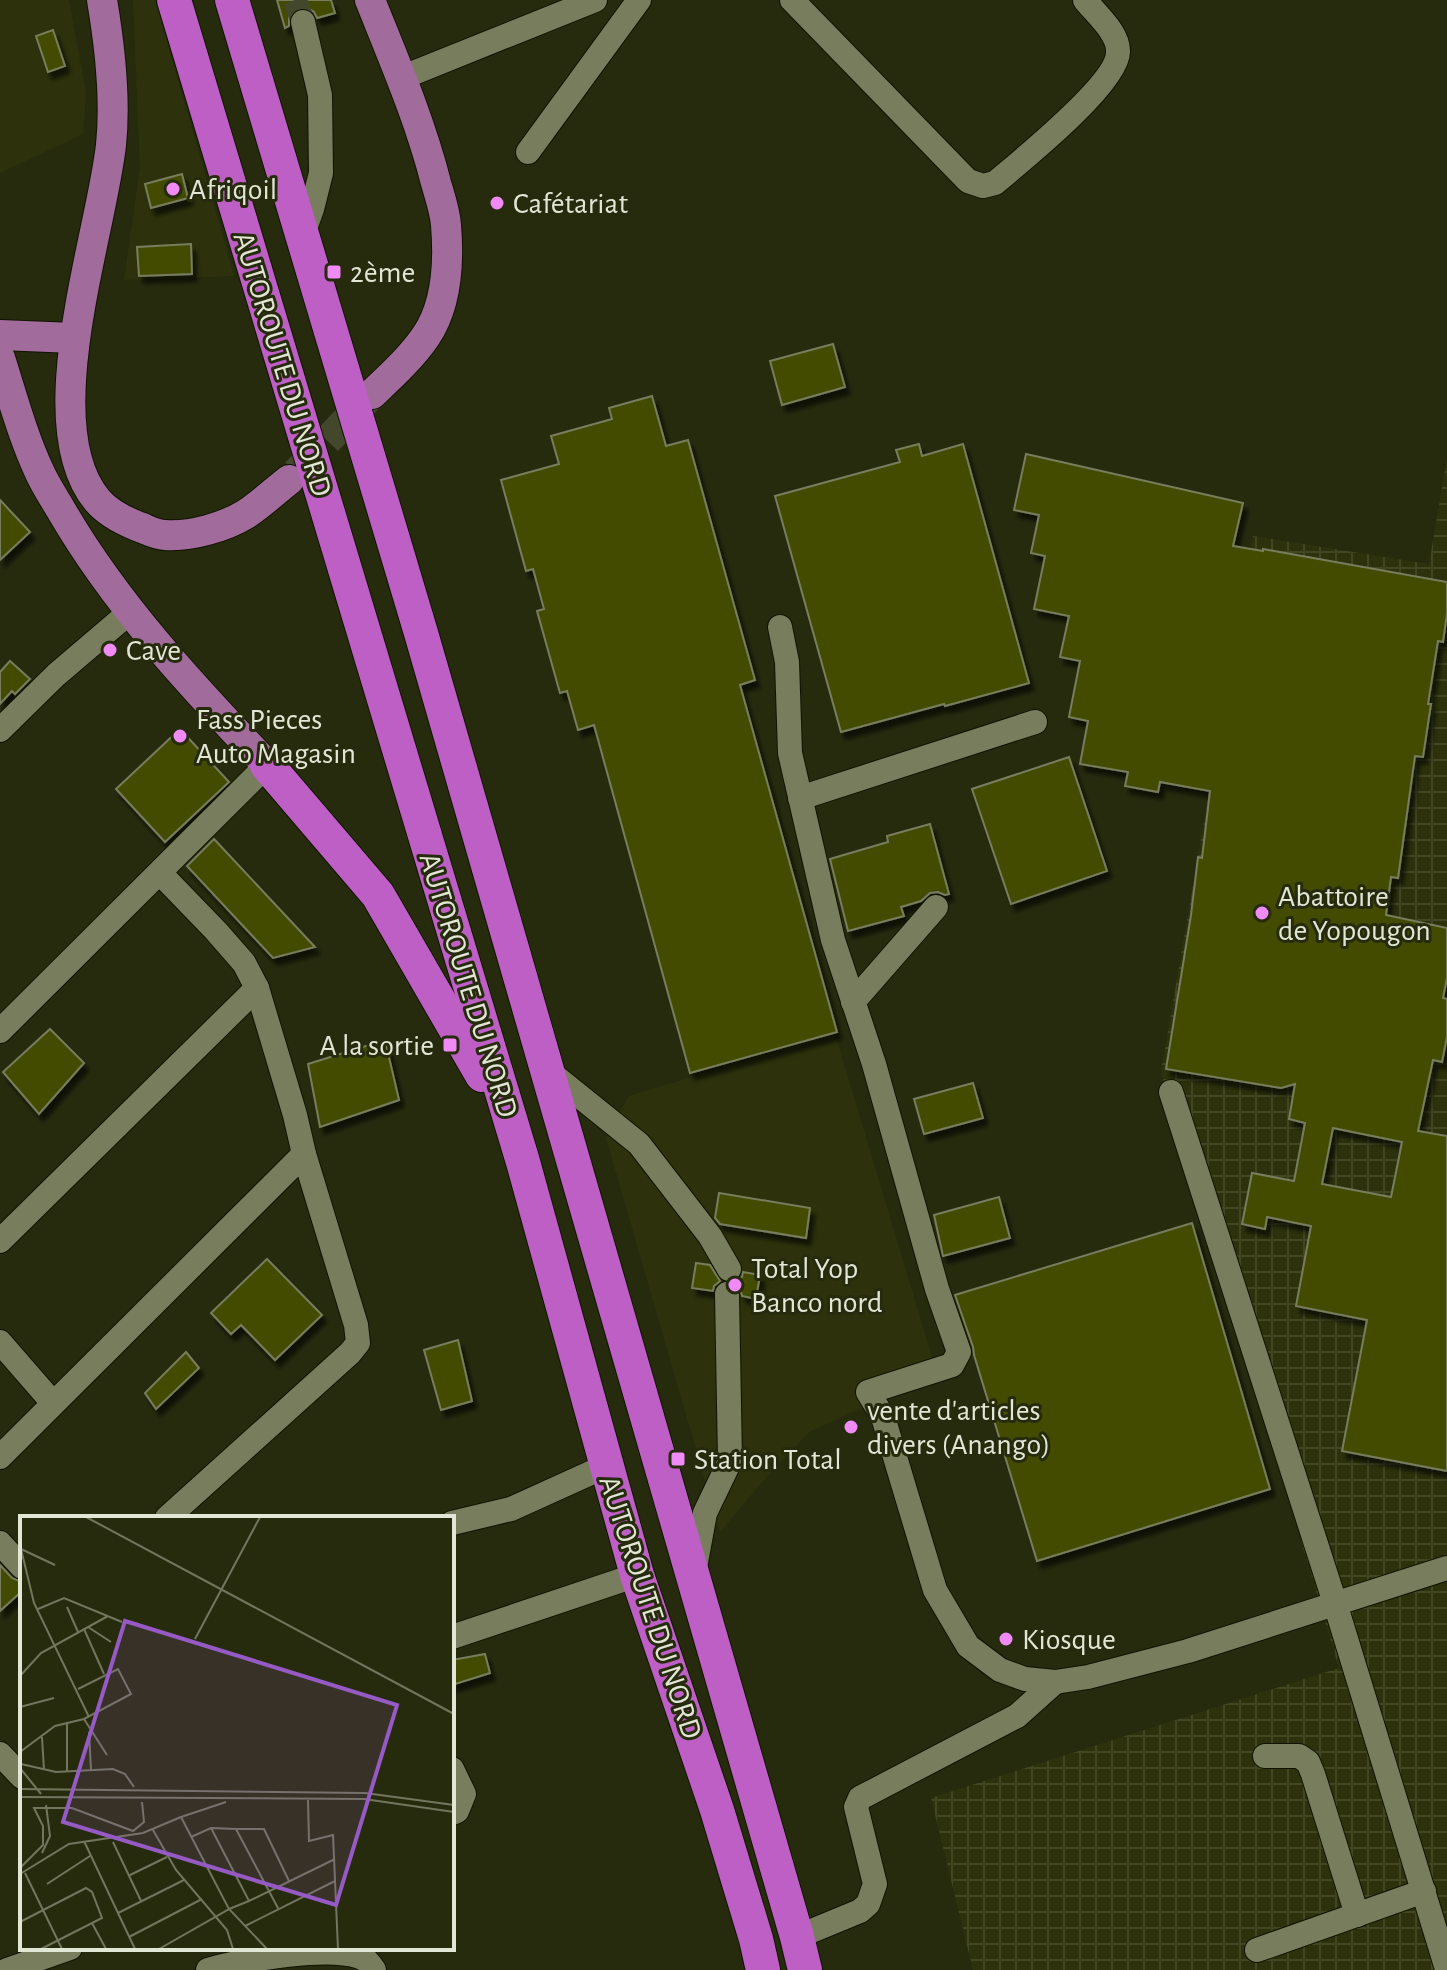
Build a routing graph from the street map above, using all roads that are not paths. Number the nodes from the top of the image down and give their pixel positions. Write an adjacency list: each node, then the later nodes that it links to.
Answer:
1 (102, 0): 14 (main road)
2 (174, 0): 32 (highway, AUTOROUTE DU NORD)
3 (232, 0): 12 (highway, AUTOROUTE DU NORD)
4 (370, 0): 10 (main road)
5 (595, 0): 10 (street)
6 (639, 0): 11 (street)
7 (792, 0): 8 (street)
8 (1085, 0)
9 (303, 22): 12 (street)
10 (401, 78): 16 (main road)
11 (528, 152)
12 (302, 237): 29 (highway, AUTOROUTE DU NORD)
13 (0, 335): 14 (main road)
14 (74, 338): 17 (main road)
15 (0, 358): 18 (main road)
16 (372, 394)
17 (289, 480)
18 (131, 611): 21 (street); 22 (main road)
19 (780, 627): 23 (street)
20 (1035, 722): 23 (street)
21 (0, 730)
22 (267, 765): 24 (street); 32 (highway)
23 (800, 798): 27 (street)
24 (160, 873): 26 (street); 28 (street)
25 (936, 907): 27 (street)
26 (257, 988): 31 (street); 33 (street)
27 (853, 1002): 49 (street)
28 (0, 1031)
29 (546, 1069): 34 (street); 46 (highway, AUTOROUTE DU NORD)
30 (1171, 1092): 47 (street)
31 (304, 1154): 37 (street); 40 (street)
32 (523, 1162): 39 (highway, AUTOROUTE DU NORD)
33 (0, 1241)
34 (729, 1269)
35 (727, 1294): 46 (street)
36 (0, 1342): 37 (street)
37 (53, 1403): 38 (street)
38 (0, 1457)
39 (606, 1466): 41 (street); 45 (highway, AUTOROUTE DU NORD)
40 (169, 1516)
41 (454, 1523)
42 (0, 1543): 43 (street)
43 (20, 1565)
44 (1447, 1568): 47 (street)
45 (637, 1575): 48 (street); 64 (highway, AUTOROUTE DU NORD)
46 (693, 1575): 57 (highway, AUTOROUTE DU NORD)
47 (1335, 1603): 49 (street); 55 (street)
48 (454, 1636)
49 (1055, 1682): 57 (street)
50 (0, 1754): 53 (street)
51 (1265, 1756): 56 (street)
52 (454, 1773): 54 (street)
53 (20, 1775)
54 (454, 1812)
55 (1424, 1891): 56 (street); 60 (street)
56 (1357, 1915): 59 (street)
57 (797, 1937): 65 (highway, AUTOROUTE DU NORD)
58 (64, 1950): 61 (street)
59 (1257, 1950)
60 (1447, 1969)
61 (7, 1970)
62 (208, 1970): 63 (street)
63 (374, 1970)
64 (763, 1970)
65 (805, 1970)

